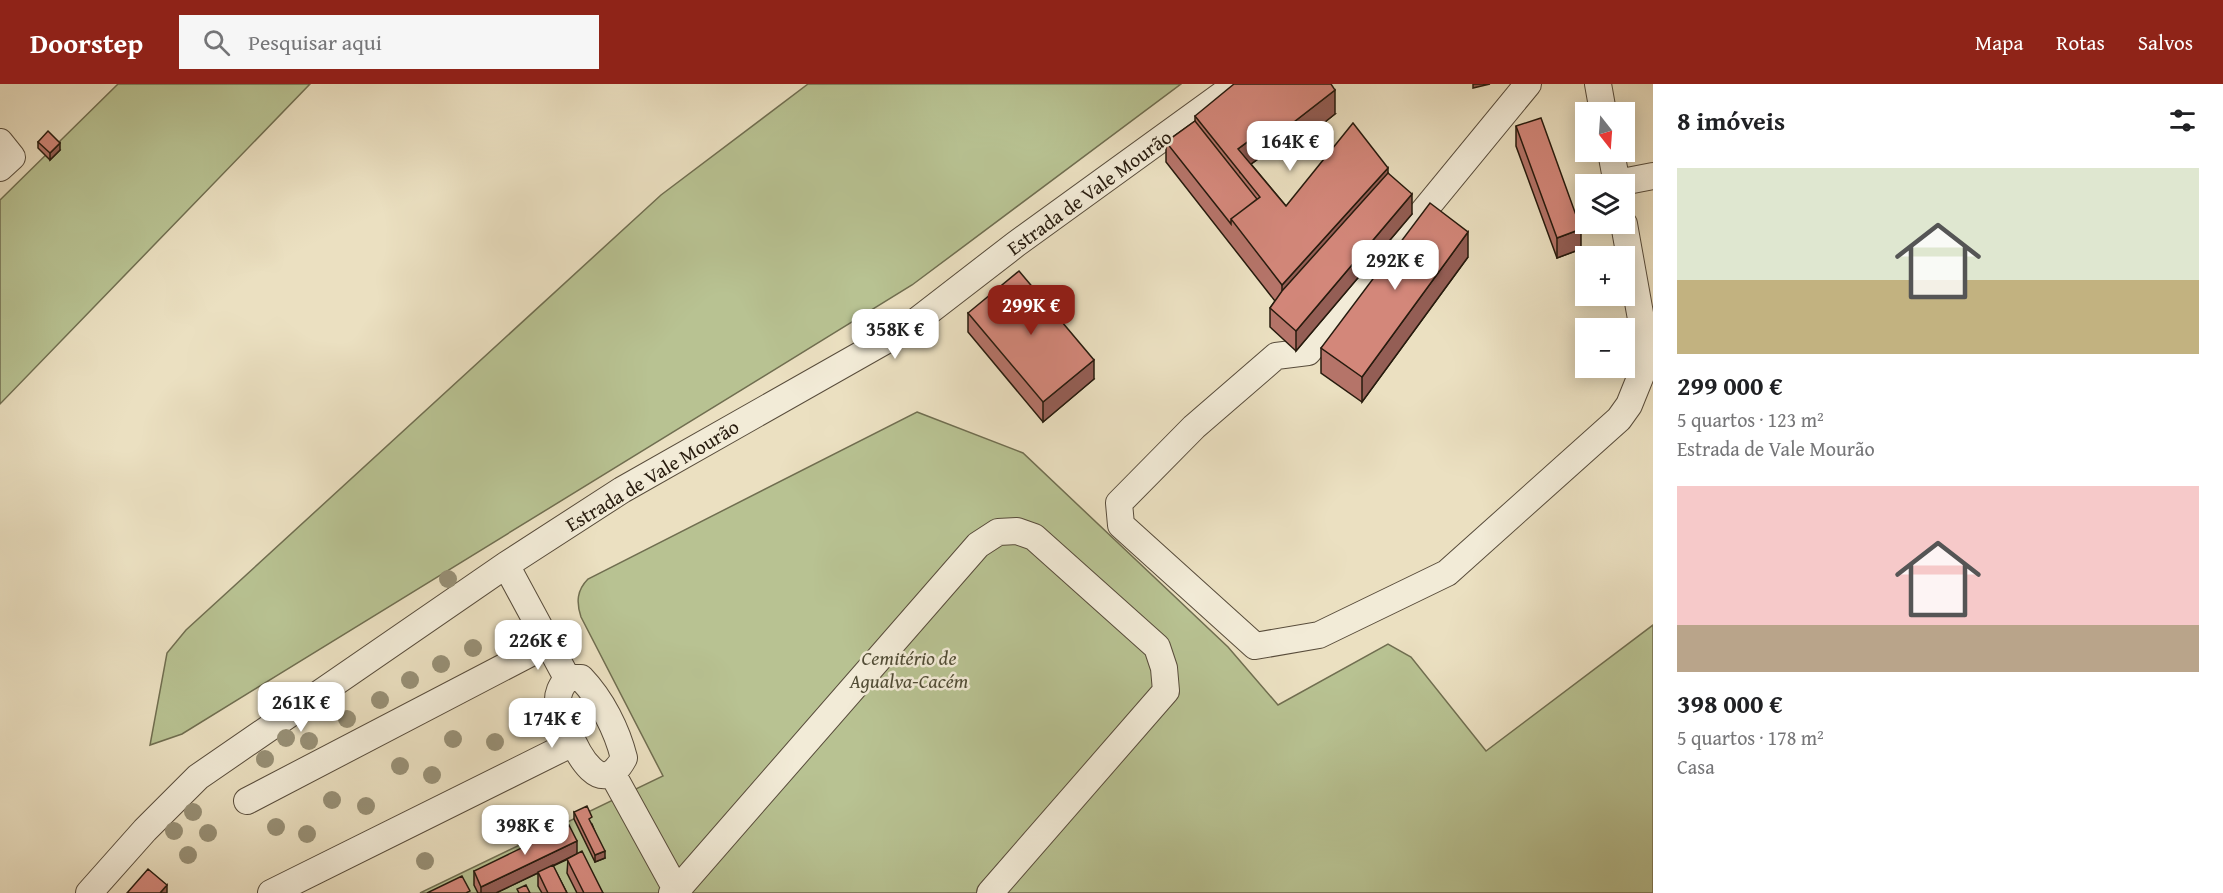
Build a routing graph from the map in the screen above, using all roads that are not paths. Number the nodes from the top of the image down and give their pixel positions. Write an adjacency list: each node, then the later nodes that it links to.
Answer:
1 (1237, 84): 10 (street, Estrada de Vale Mourão)
2 (1528, 84): 9 (street)
3 (1598, 84): 4 (street)
4 (1602, 102)
5 (0, 142): 6 (street)
6 (0, 168)
7 (1653, 176): 8 (street)
8 (1635, 180)
9 (1626, 234)
10 (506, 565): 11 (street); 17 (street, Estrada de Vale Mourão)
11 (548, 644): 12 (street); 15 (street)
12 (567, 678): 13 (street); 14 (street)
13 (573, 743): 14 (street); 18 (street)
14 (618, 784): 16 (street)
15 (247, 801)
16 (676, 892): 19 (street)
17 (89, 893)
18 (271, 893)
19 (990, 893)

